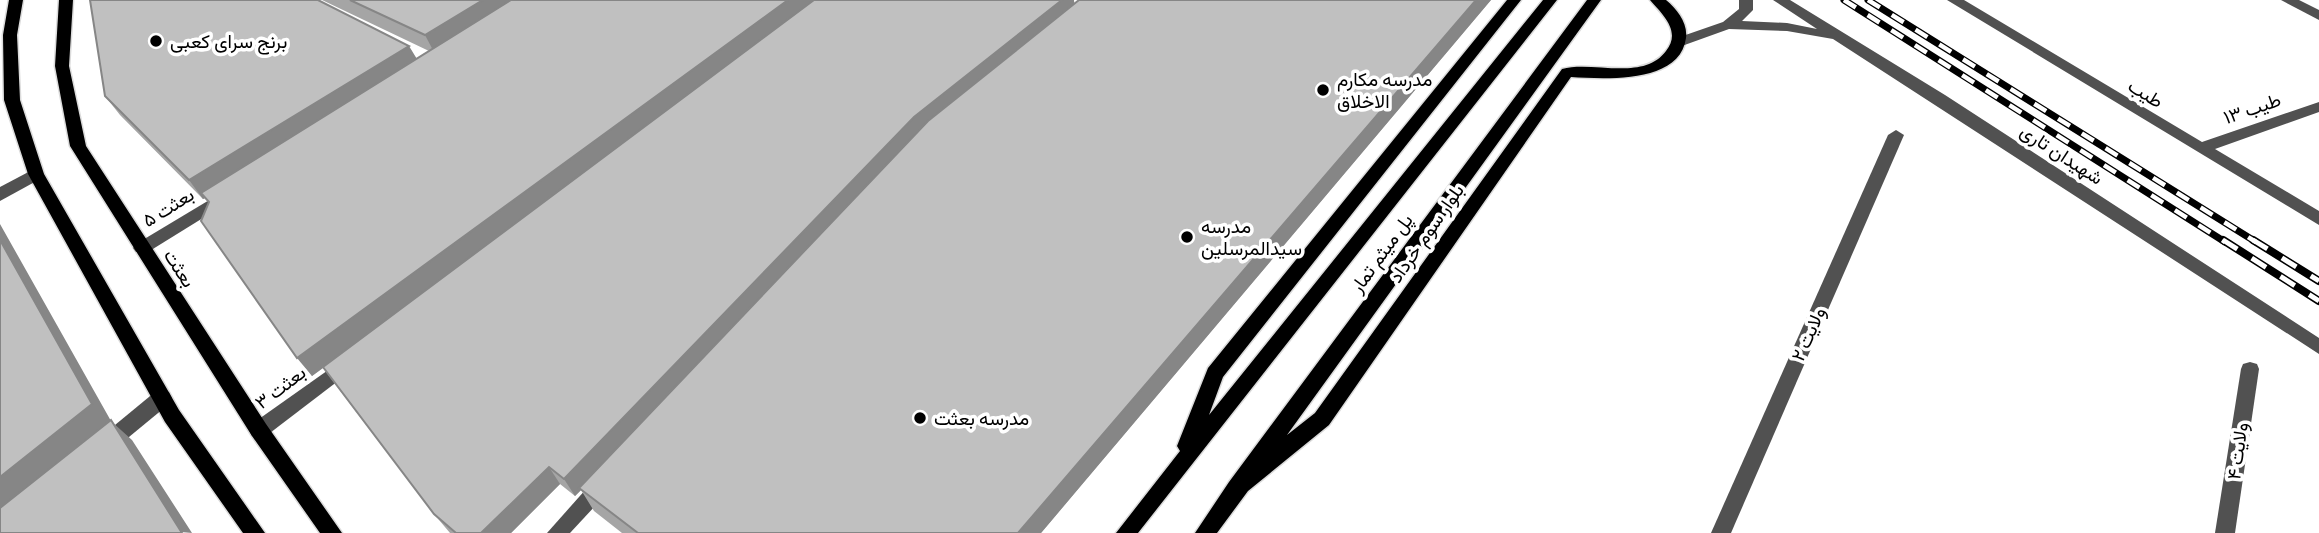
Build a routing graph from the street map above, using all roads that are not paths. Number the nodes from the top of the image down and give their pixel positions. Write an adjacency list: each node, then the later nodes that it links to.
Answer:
1 (16, 0): 18 (main road)
2 (66, 0): 22 (main road, بعثت)
3 (1514, 0): 29 (main road)
4 (1550, 0): 29 (main road, پل میثم تمار)
5 (1594, 0): 31 (main road, پل میثم تمار)
6 (1657, 0): 14 (main road)
7 (1746, 0): 12 (street)
8 (1780, 0): 13 (street, شهیدان تاری)
9 (1954, 0): 17 (street, طیب)
10 (2287, 0): 11 (street)
11 (2319, 16)
12 (1728, 25): 13 (street); 14 (street)
13 (1843, 39): 23 (street, شهیدان تاری)
14 (1675, 48): 31 (main road, بلوار سوم خرداد)
15 (2317, 107): 17 (street, طیب ۱۳)
16 (1896, 135): 37 (street, ولایت ۲)
17 (2201, 148): 21 (street, طیب)
18 (36, 174): 20 (street); 26 (main road)
19 (242, 186): 22 (street, بعثت ۵)
20 (0, 195)
21 (2317, 217)
22 (142, 248): 27 (main road, بعثت)
23 (2319, 346)
24 (365, 350): 27 (street, بعثت ۳)
25 (2250, 369): 38 (street, ولایت ۴)
26 (162, 398): 28 (street); 32 (main road)
27 (259, 430): 33 (main road, بعثت)
28 (86, 460)
29 (1181, 461): 35 (main road)
30 (613, 475): 34 (street)
31 (1236, 488): 36 (main road, پل میثم تمار)
32 (255, 533)
33 (332, 533)
34 (557, 533)
35 (1126, 533)
36 (1205, 533)
37 (1721, 533)
38 (2225, 533)

